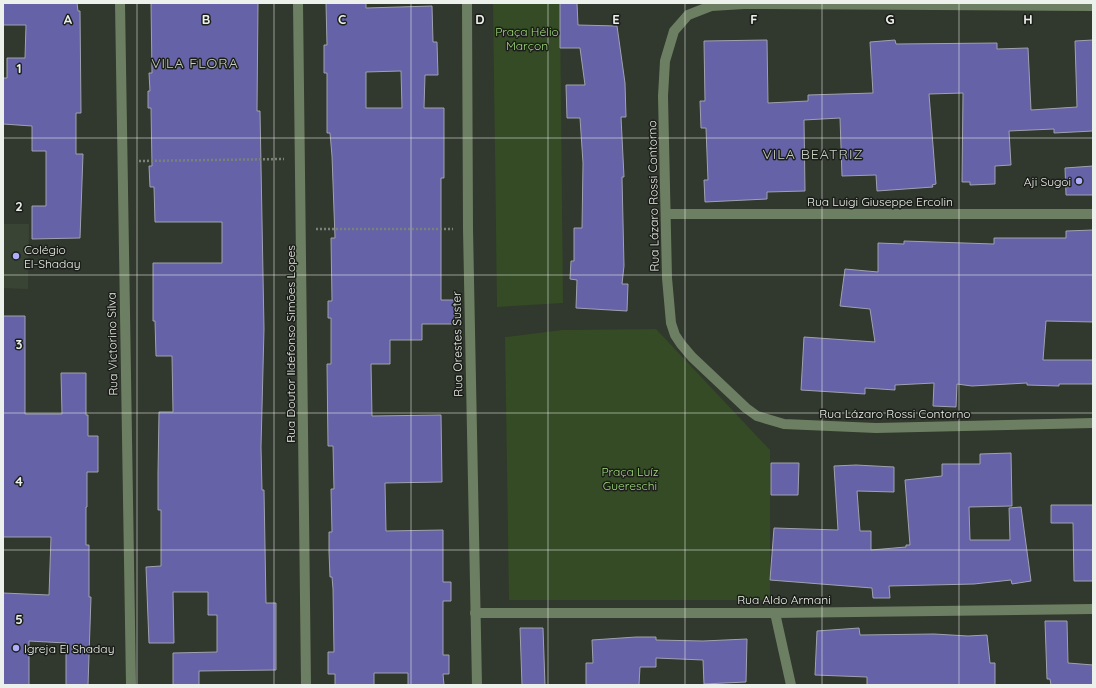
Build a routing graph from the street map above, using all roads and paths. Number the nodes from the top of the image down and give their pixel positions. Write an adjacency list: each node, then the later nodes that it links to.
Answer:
1 (120, 3): 6 (street, Rua Victorino Silva)
2 (298, 3): 5 (street, Rua Doutor Ildefonso Simões Lopes)
3 (467, 3): 9 (street, Rua Orestes Suster)
4 (1093, 6): 7 (street, Rua Lázaro Rossi Contorno)
5 (300, 159): 6 (path); 10 (street, Rua Doutor Ildefonso Simões Lopes)
6 (122, 161): 15 (street, Rua Victorino Silva)
7 (666, 214): 8 (street, Rua Luigi Giuseppe Ercolin); 11 (street, Rua Lázaro Rossi Contorno)
8 (1093, 214)
9 (468, 229): 10 (path); 13 (street, Rua Orestes Suster)
10 (302, 230): 16 (street, Rua Doutor Ildefonso Simões Lopes)
11 (1093, 423)
12 (1093, 609): 14 (street, Rua Aldo Armani)
13 (475, 613): 14 (street, Rua Aldo Armani); 17 (street, Rua Orestes Suster)
14 (775, 613): 18 (street)
15 (131, 685)
16 (306, 685)
17 (477, 685)
18 (791, 685)

